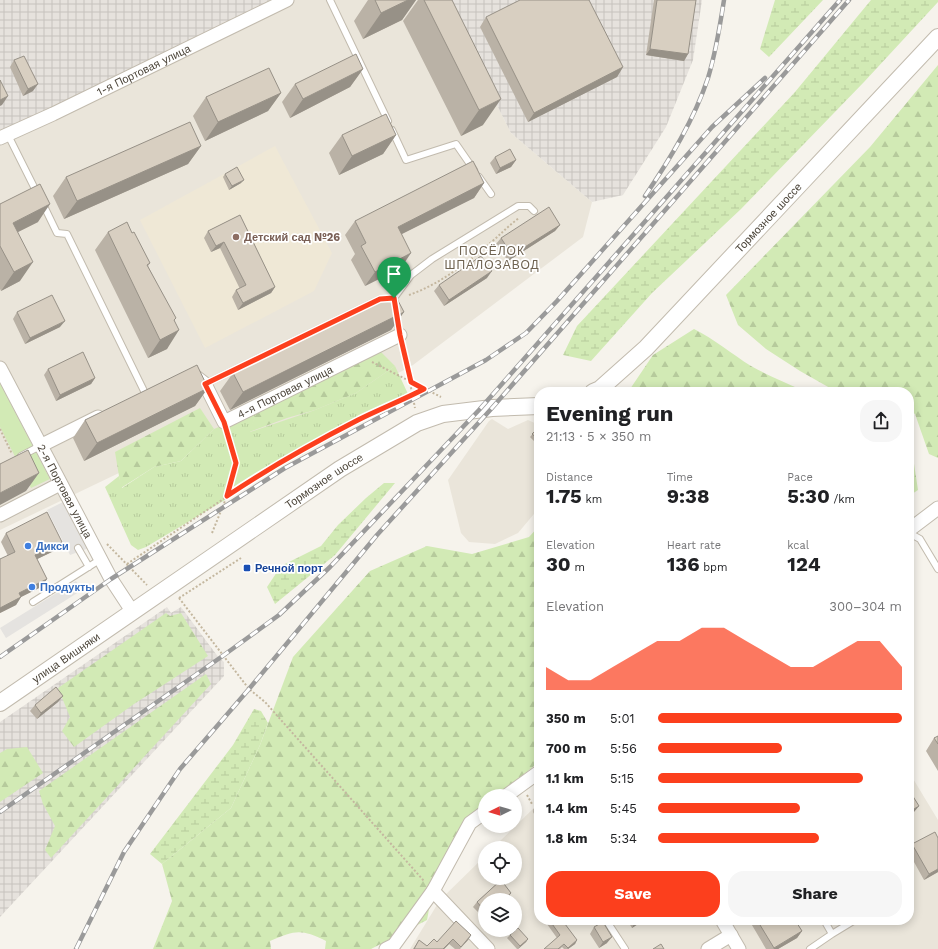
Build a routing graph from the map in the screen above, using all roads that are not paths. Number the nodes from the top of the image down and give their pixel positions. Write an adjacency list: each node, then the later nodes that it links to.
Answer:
1 (287, 0): 4 (street, 1-я Портовая улица)
2 (330, 0): 5 (lane)
3 (938, 37): 13 (street, Тормозное шоссе)
4 (4, 137): 14 (lane)
5 (491, 194)
6 (534, 211): 7 (lane)
7 (394, 298): 8 (lane); 11 (lane)
8 (400, 335): 11 (street, 4-я Портовая улица)
9 (0, 368): 18 (street, 2-я Портовая улица)
10 (181, 374): 11 (street, 4-я Портовая улица)
11 (205, 384)
12 (157, 386): 14 (street)
13 (602, 387)
14 (145, 393): 15 (street)
15 (131, 400)
16 (534, 406): 30 (street, Тормозное шоссе)
17 (110, 410): 18 (street)
18 (40, 446): 19 (lane); 20 (street, 2-я Портовая улица)
19 (15, 459)
20 (60, 484): 22 (street); 26 (street, 2-я Портовая улица)
21 (938, 508): 23 (street)
22 (0, 515)
23 (914, 528)
24 (914, 535): 28 (lane)
25 (78, 548): 27 (lane)
26 (101, 560): 27 (lane); 30 (street, 2-я Портовая улица)
27 (89, 567): 29 (lane)
28 (938, 570)
29 (34, 602)
30 (132, 612): 31 (street, улица Вишняки)
31 (0, 703)
32 (534, 776): 33 (street)
33 (516, 789)
34 (478, 817): 35 (street)
35 (433, 891): 42 (street); 43 (street)
36 (609, 925): 44 (lane)
37 (725, 925): 41 (street)
38 (827, 925): 40 (lane)
39 (847, 925): 40 (lane)
40 (832, 934): 47 (lane)
41 (730, 935): 45 (street); 46 (street)
42 (391, 948)
43 (488, 949)
44 (625, 949)
45 (708, 949)
46 (739, 949)
47 (810, 949)

